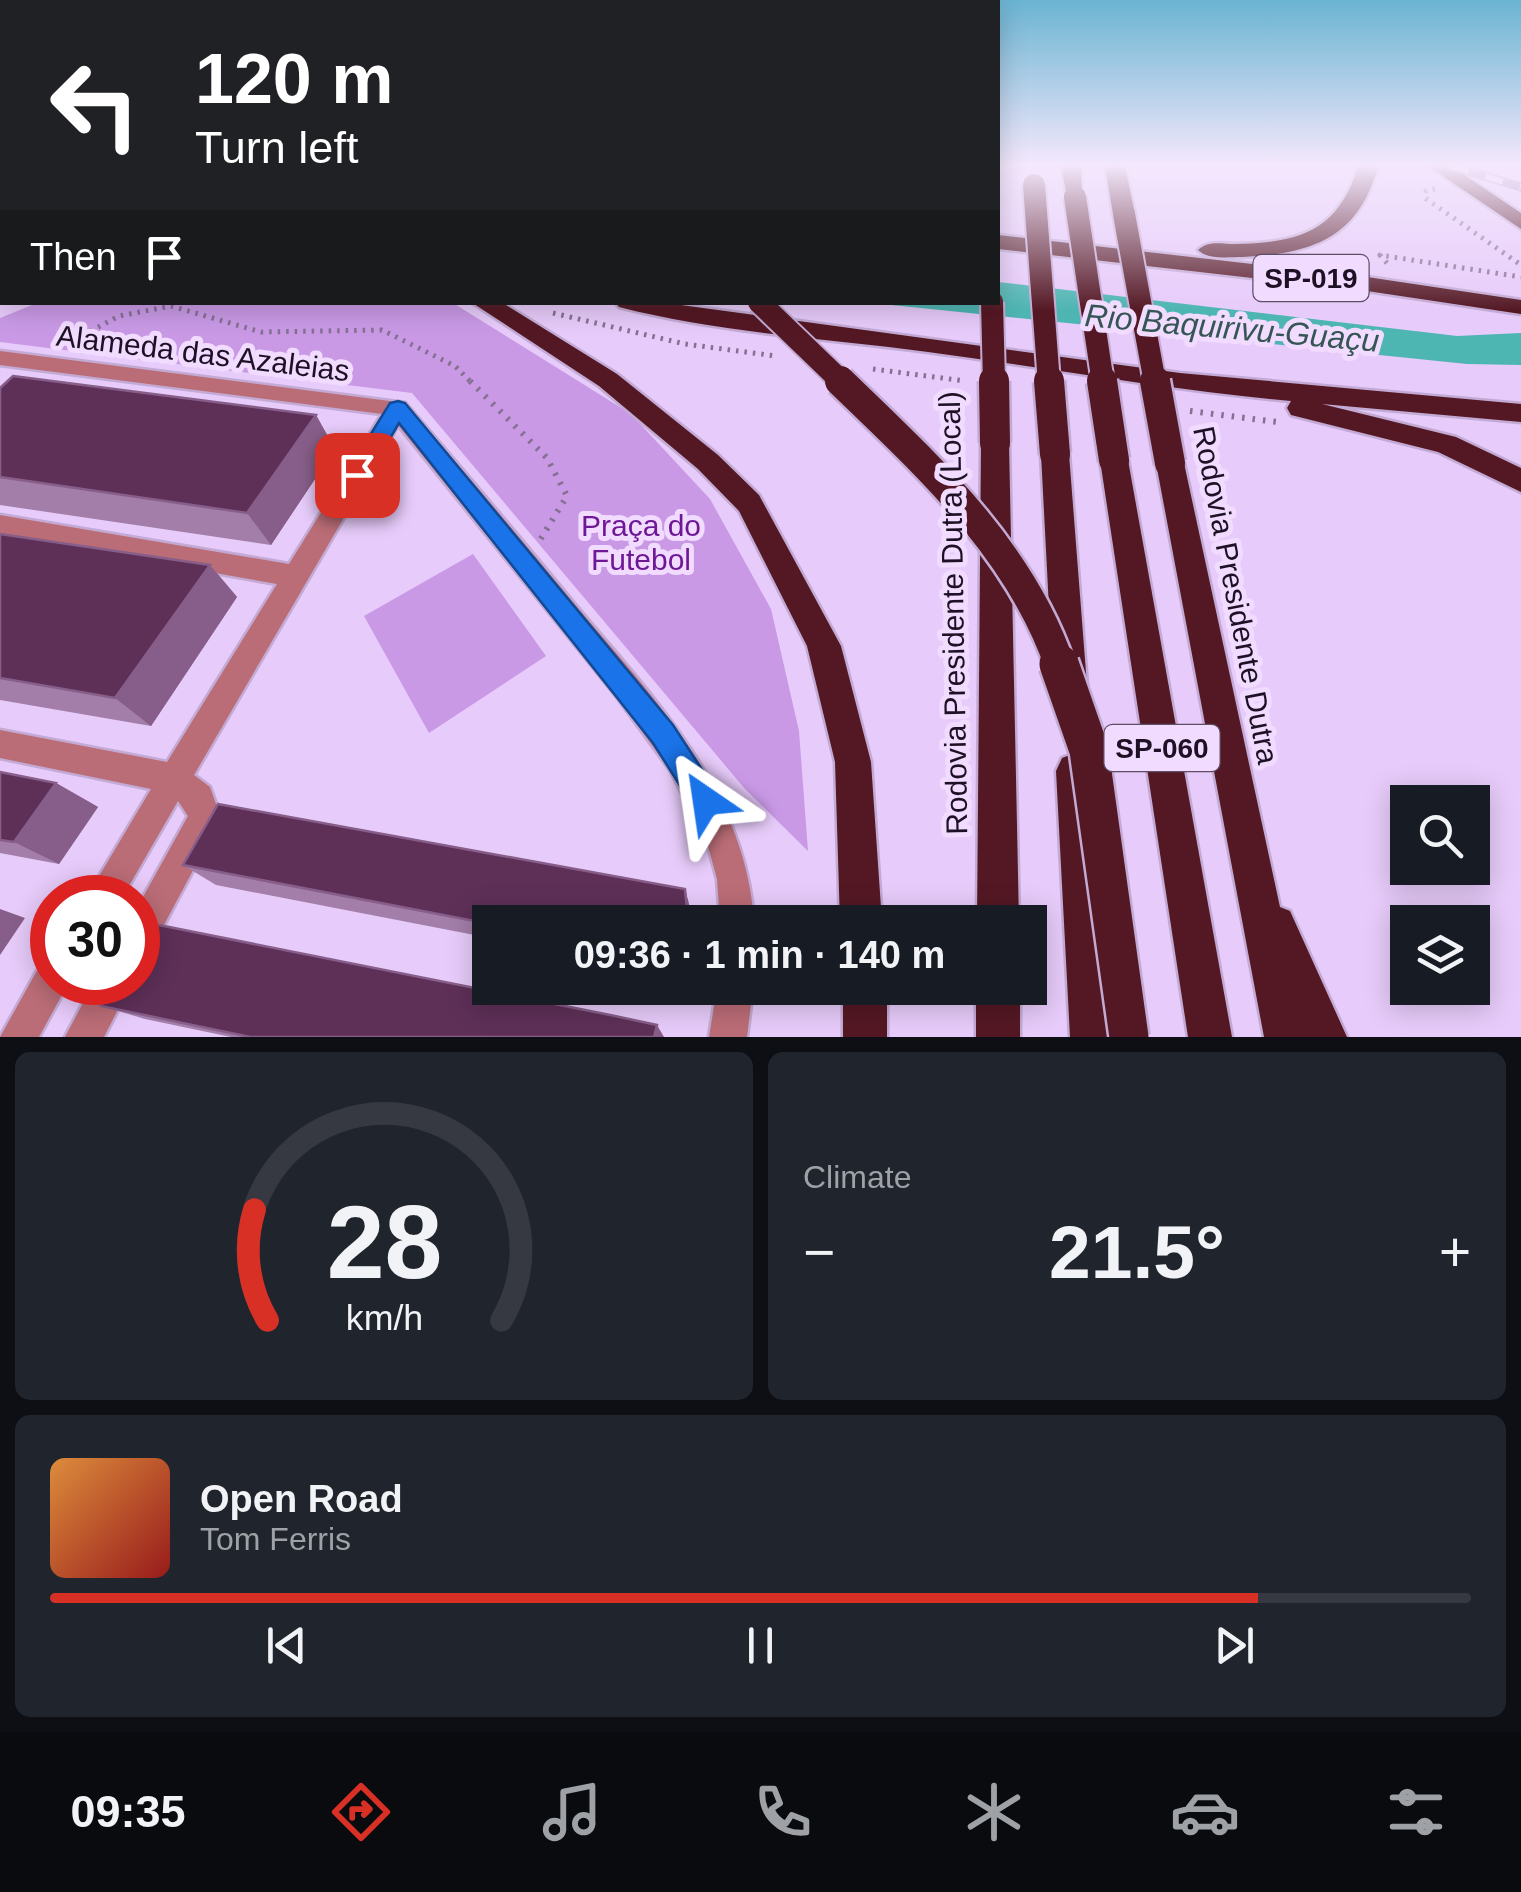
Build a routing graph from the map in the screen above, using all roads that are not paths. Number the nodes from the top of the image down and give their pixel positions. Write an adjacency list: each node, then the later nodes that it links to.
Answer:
1 (1036, 214): 39 (highway, SP-060, bridge)
2 (1078, 214): 41 (highway, SP-060, bridge)
3 (1125, 214): 23 (highway, Rodovia Presidente Dutra / SP-060, bridge)
4 (1350, 214): 6 (highway)
5 (1000, 242): 6 (highway, SP-019)
6 (1100, 252): 11 (highway, SP-019)
7 (488, 305): 27 (highway)
8 (639, 305): 15 (highway)
9 (762, 305): 40 (highway, bridge)
10 (992, 305): 28 (highway, Rodovia Presidente Dutra (Local), bridge)
11 (1521, 307)
12 (0, 358): 13 (street, Alameda das Azaleias)
13 (32, 362): 14 (street); 16 (street, Alameda das Azaleias)
14 (11, 382)
15 (1180, 382): 17 (highway); 18 (highway)
16 (398, 408): 20 (street); 26 (street)
17 (1521, 413)
18 (1521, 481)
19 (0, 525): 20 (street)
20 (296, 576): 22 (street)
21 (0, 744): 22 (street)
22 (175, 779): 24 (street); 25 (street)
23 (1249, 869): 42 (highway, Rodovia Presidente Dutra / SP-060); 43 (highway)
24 (117, 875)
25 (160, 900)
26 (735, 905)
27 (861, 905)
28 (998, 905)
29 (37, 1005): 34 (street)
30 (101, 1005): 35 (street)
31 (733, 1005): 36 (street)
32 (865, 1005): 37 (highway)
33 (998, 1005): 38 (highway)
34 (18, 1037)
35 (84, 1037)
36 (728, 1037)
37 (865, 1037)
38 (998, 1037)
39 (1092, 1037)
40 (1129, 1037)
41 (1210, 1037)
42 (1286, 1037)
43 (1325, 1037)

